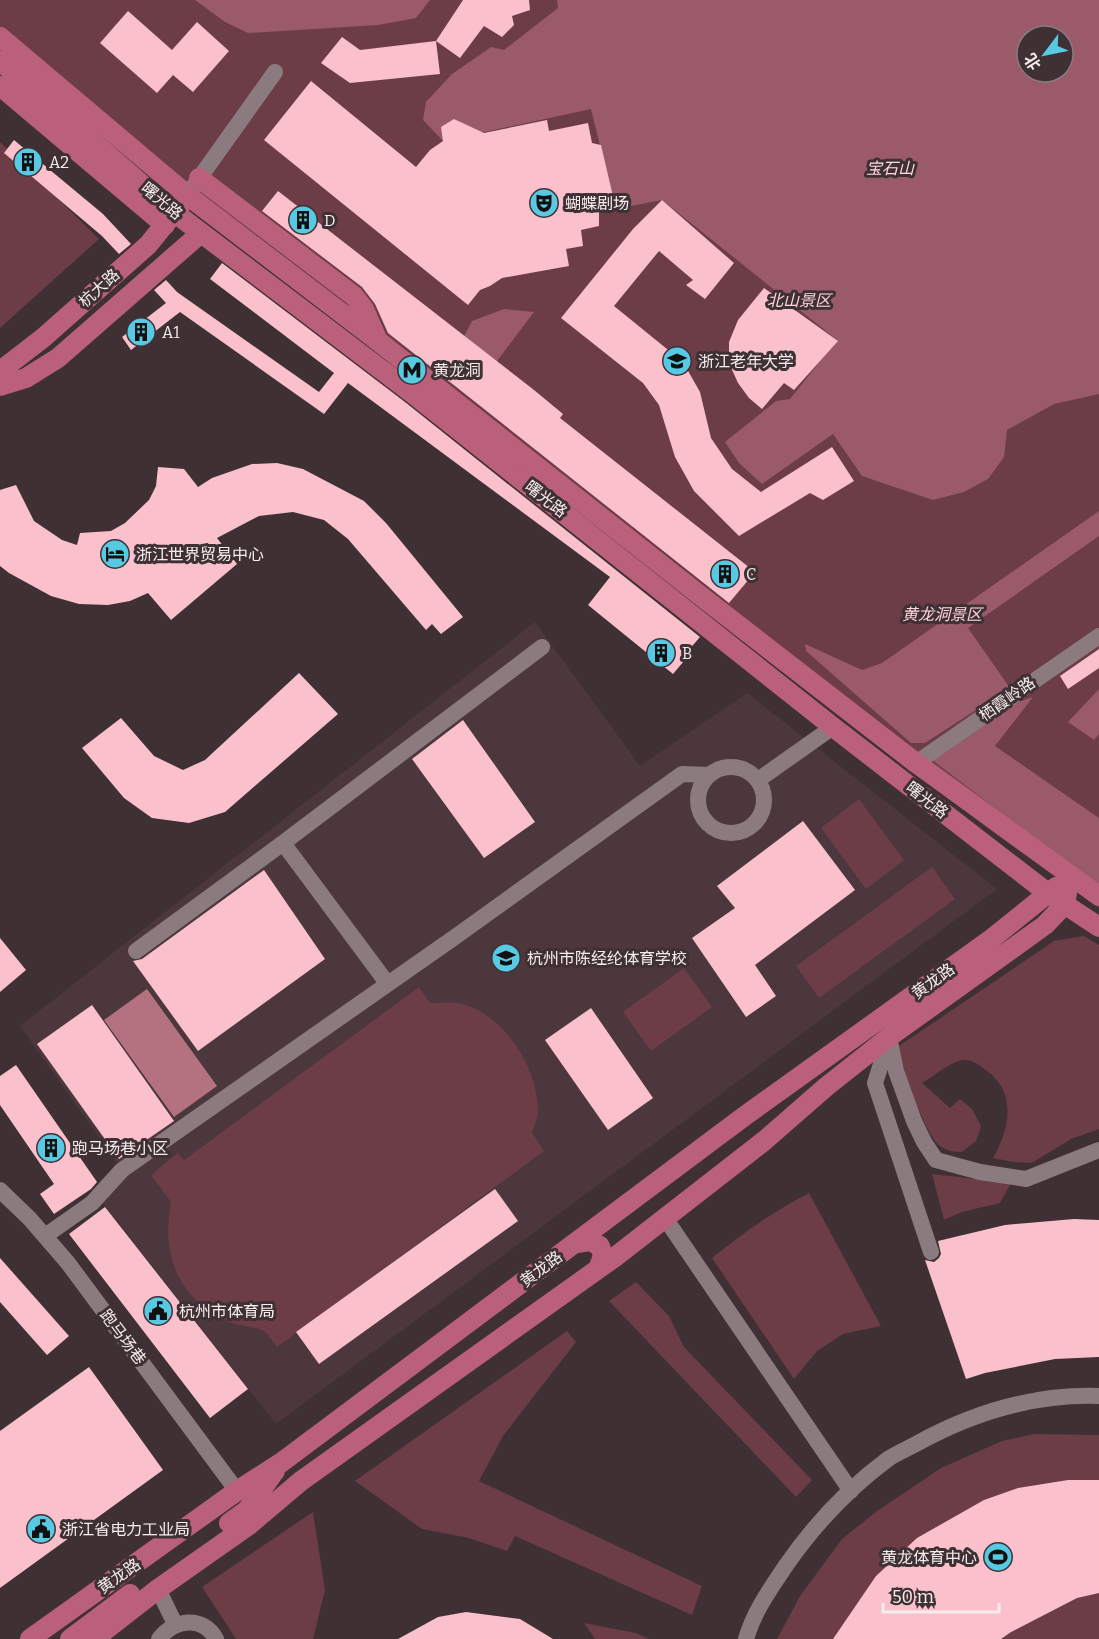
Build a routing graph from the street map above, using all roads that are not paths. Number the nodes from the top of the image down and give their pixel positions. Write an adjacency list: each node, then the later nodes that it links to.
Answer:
1 (0, 37): 6 (main road, 曙光路)
2 (0, 62): 7 (main road, 曙光路)
3 (275, 72): 5 (street)
4 (0, 86): 7 (main road)
5 (199, 178): 6 (street); 9 (main road)
6 (187, 195): 7 (main road, 杭大路); 9 (main road, 曙光路)
7 (170, 219): 8 (main road, 曙光路); 10 (main road, 杭大路)
8 (201, 233): 11 (main road); 14 (main road, 曙光路)
9 (378, 341): 15 (main road, 曙光路)
10 (0, 371)
11 (0, 386)
12 (1099, 636): 15 (street, 栖霞岭路)
13 (542, 646): 18 (street)
14 (833, 727): 17 (street); 21 (main road, 曙光路)
15 (916, 763): 19 (main road, 曙光路)
16 (709, 775): 17 (street); 17 (street); 24 (street)
17 (758, 780)
18 (283, 843): 23 (street); 24 (street)
19 (1070, 875): 20 (main road, 曙光路); 21 (main road)
20 (1099, 896)
21 (1057, 899): 22 (main road, 曙光路); 25 (main road, 黄龙路); 30 (main road, 黄龙路)
22 (1099, 927)
23 (136, 951)
24 (387, 983): 29 (street)
25 (889, 1037): 26 (street); 28 (main road, 黄龙路); 31 (street)
26 (1099, 1150)
27 (0, 1190): 29 (street, 跑马场巷)
28 (665, 1218): 32 (main road, 黄龙路); 36 (street)
29 (45, 1236): 35 (street, 跑马场巷)
30 (577, 1243): 32 (main road); 34 (main road, 黄龙路)
31 (931, 1252)
32 (598, 1269): 37 (main road, 黄龙路)
33 (1099, 1396): 36 (street)
34 (282, 1462): 35 (main road, 黄龙路); 40 (main road)
35 (237, 1491): 39 (main road, 黄龙路)
36 (851, 1491): 44 (street)
37 (158, 1588): 38 (street); 41 (main road, 黄龙路)
38 (175, 1624): 42 (street); 43 (street)
39 (30, 1639)
40 (70, 1639)
41 (94, 1639)
42 (159, 1639)
43 (216, 1639)
44 (746, 1639)

